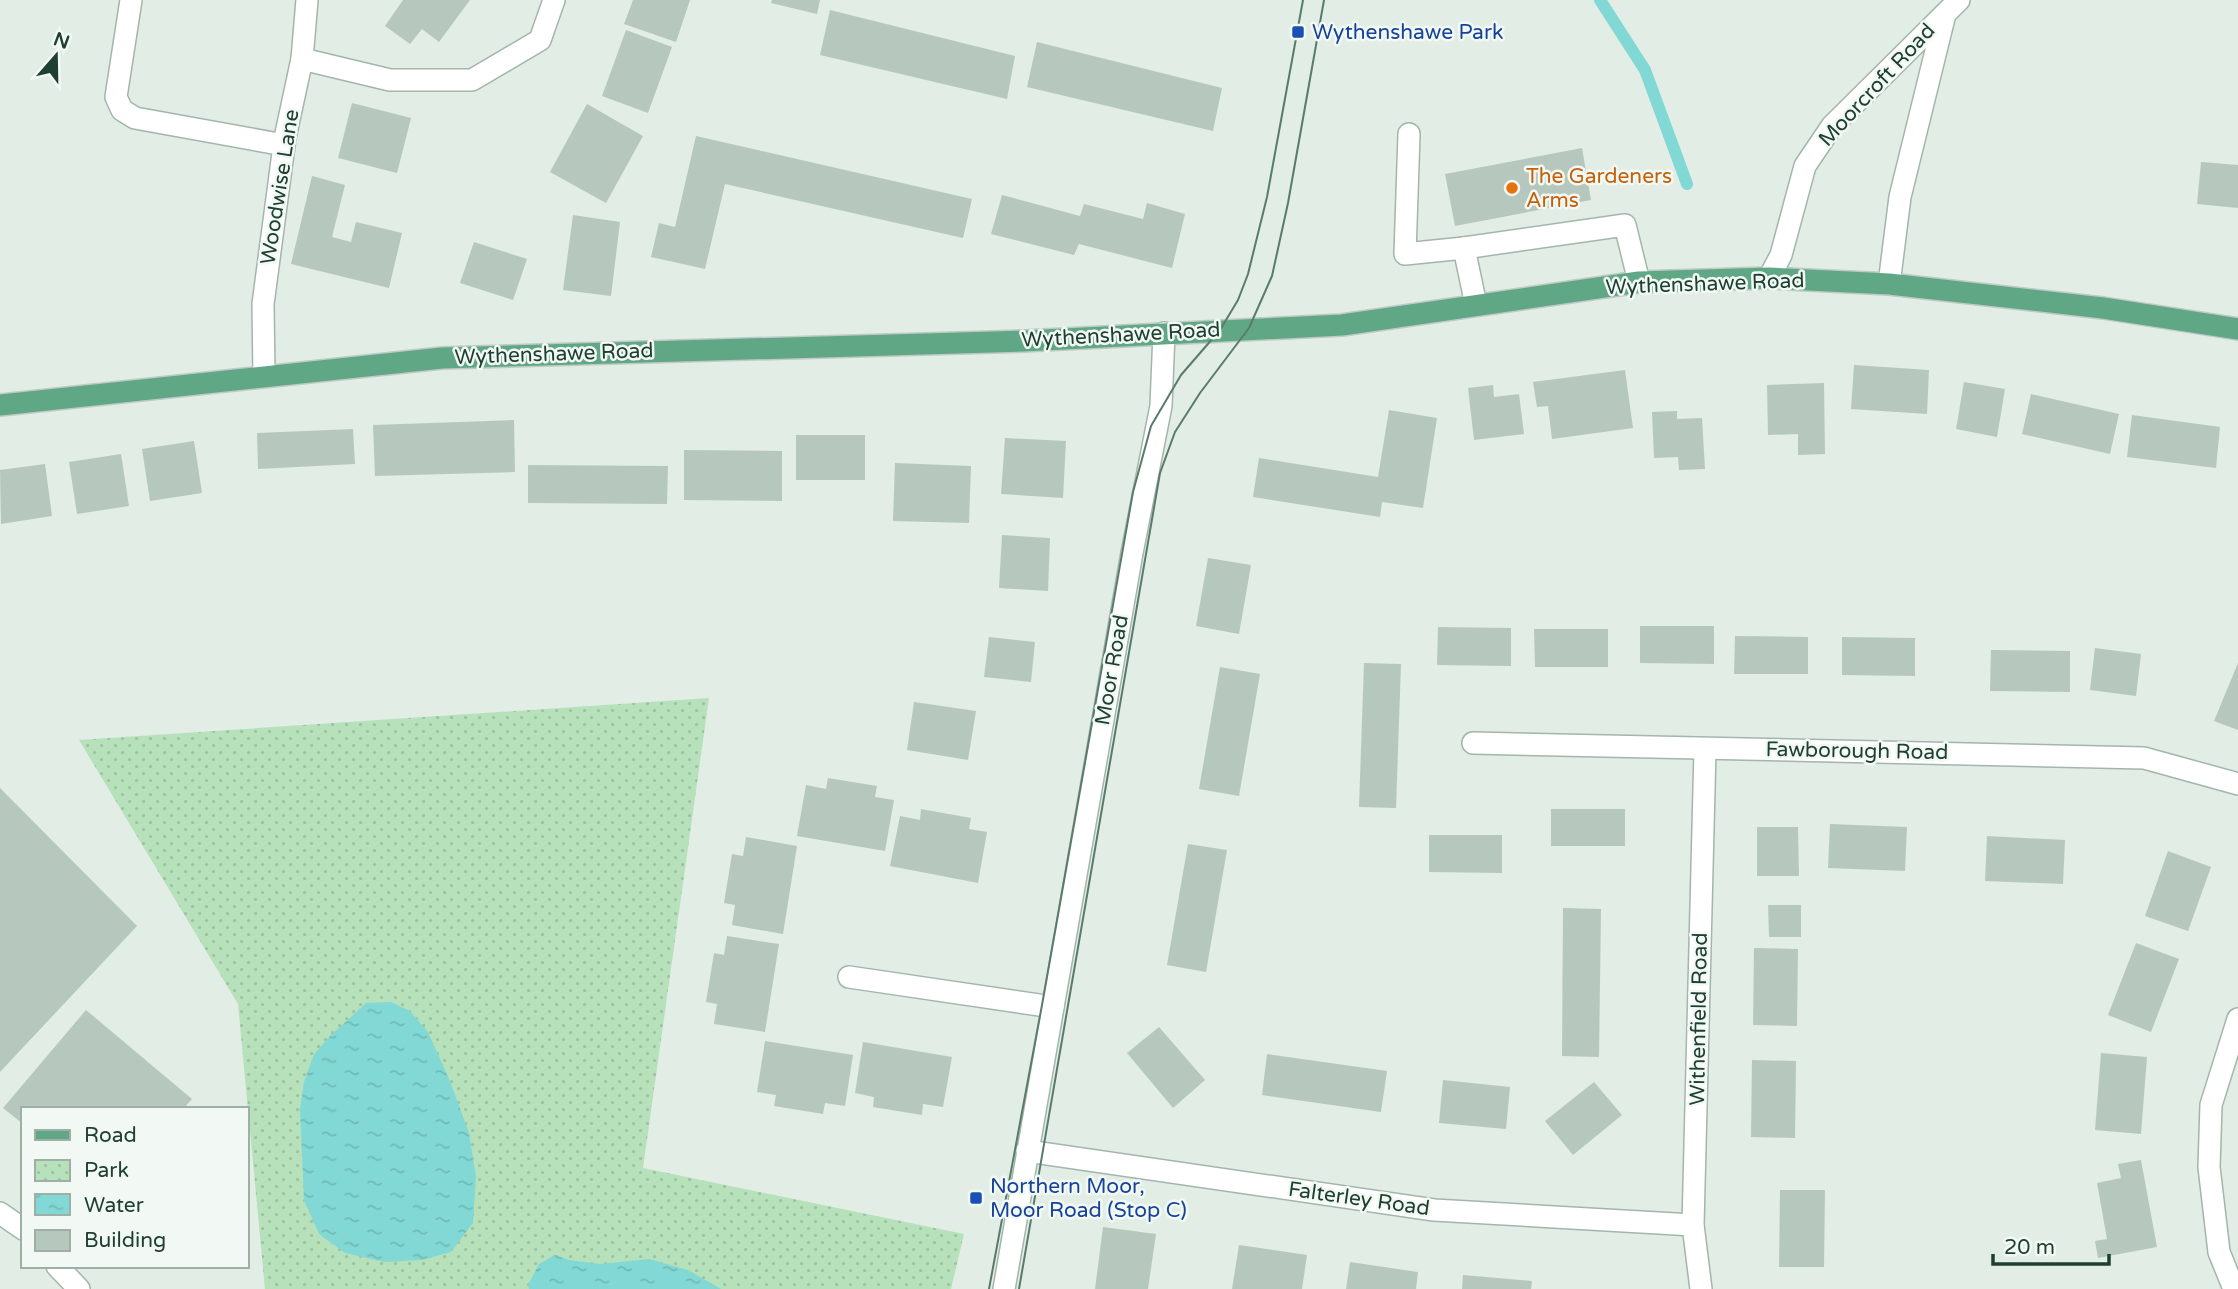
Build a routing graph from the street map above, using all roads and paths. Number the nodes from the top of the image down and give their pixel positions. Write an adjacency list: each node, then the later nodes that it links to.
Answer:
1 (131, 0): 7 (street)
2 (307, 0): 5 (street, Woodwise Lane)
3 (554, 0): 5 (street)
4 (1947, 4): 9 (street, Moorcroft Road); 11 (street, Moorcroft Road)
5 (302, 59): 7 (street, Woodwise Lane)
6 (1409, 134): 8 (street)
7 (284, 145): 15 (street, Woodwise Lane)
8 (1464, 248): 10 (street); 12 (street)
9 (1769, 278): 10 (main road, Wythenshawe Road); 11 (main road, Wythenshawe Road)
10 (1639, 282): 12 (main road, Wythenshawe Road)
11 (1889, 284): 13 (main road, Wythenshawe Road)
12 (1476, 305): 14 (main road, Wythenshawe Road)
13 (2238, 329)
14 (1164, 333): 15 (main road, Wythenshawe Road); 21 (street, Moor Road)
15 (264, 376): 16 (main road, Wythenshawe Road)
16 (0, 405)
17 (1473, 743): 18 (street, Fawborough Road)
18 (1705, 749): 19 (street, Fawborough Road); 25 (street, Withenfield Road)
19 (2238, 784)
20 (849, 977): 21 (street)
21 (1053, 1007): 23 (street, Moor Road)
22 (2238, 1019): 31 (street)
23 (1027, 1151): 25 (street, Falterley Road); 29 (street, Moor Road)
24 (0, 1213): 26 (street)
25 (1693, 1225): 30 (street, Withenfield Road)
26 (21, 1228)
27 (59, 1268): 28 (street)
28 (79, 1289)
29 (1004, 1289)
30 (1702, 1289)
31 (2234, 1289)

